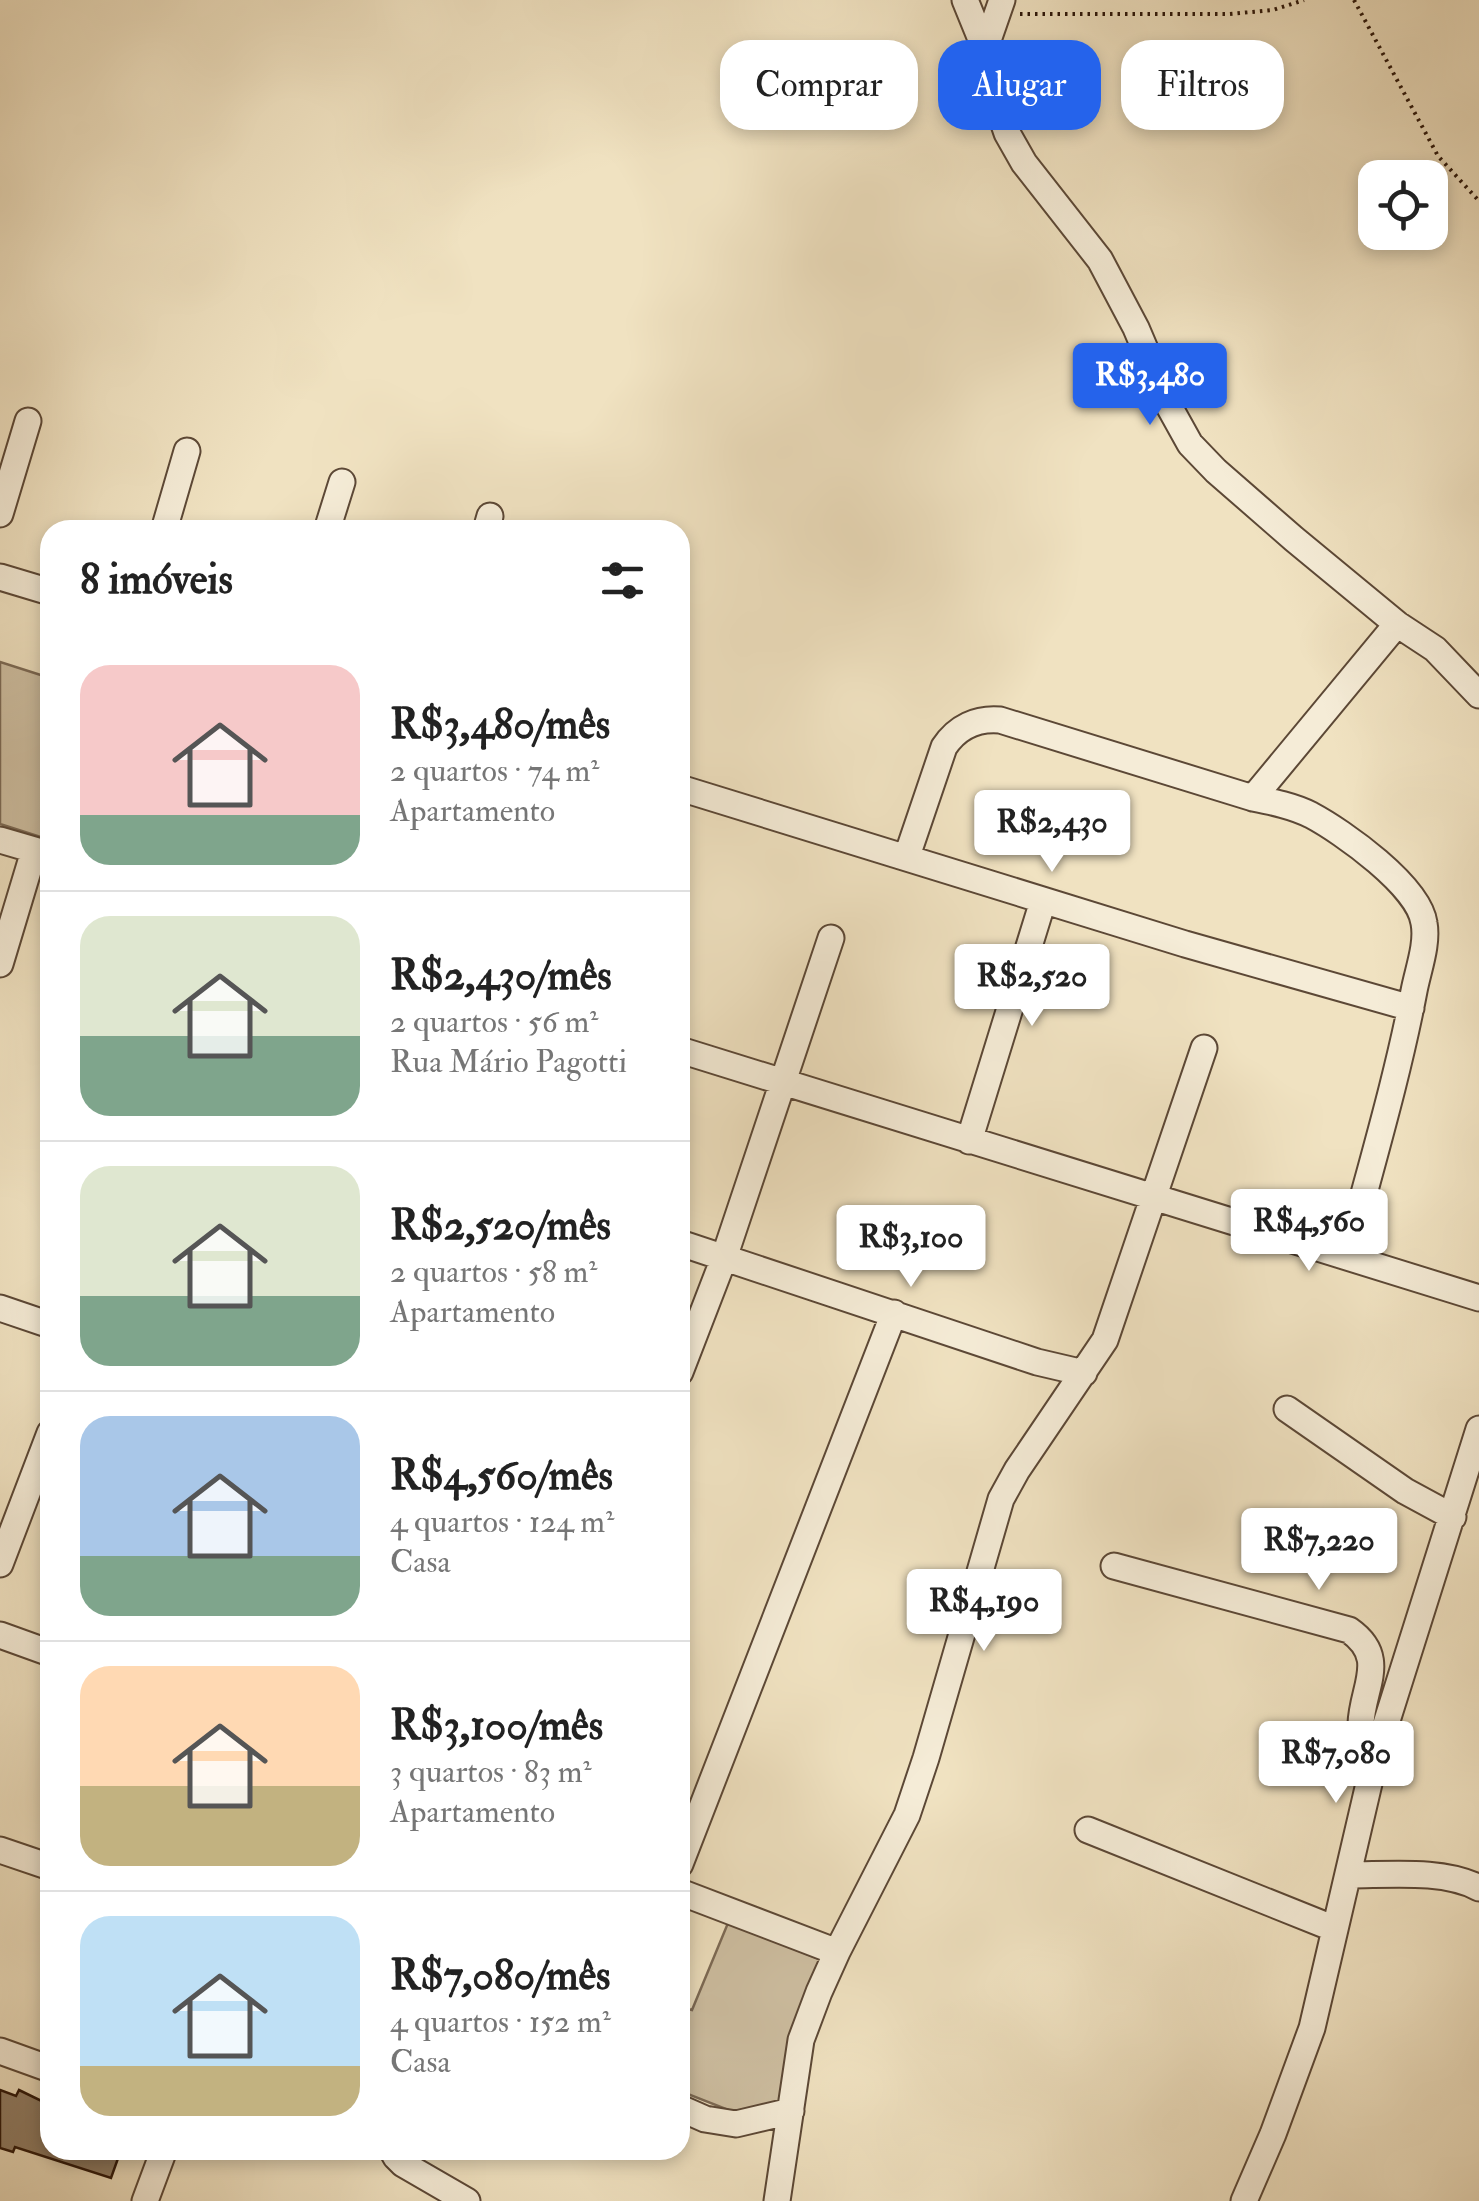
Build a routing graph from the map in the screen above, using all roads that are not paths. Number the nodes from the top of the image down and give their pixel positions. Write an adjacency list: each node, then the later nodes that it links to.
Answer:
1 (964, 0): 3 (street)
2 (999, 7): 4 (street)
3 (981, 40)
4 (988, 40)
5 (1006, 130): 14 (street)
6 (28, 421): 9 (street)
7 (187, 451): 10 (street)
8 (342, 482): 11 (street)
9 (0, 514)
10 (167, 520)
11 (330, 520)
12 (0, 578): 13 (street)
13 (40, 589)
14 (1397, 624): 15 (street); 17 (street)
15 (1479, 695)
16 (690, 791): 20 (street)
17 (1253, 798): 20 (street); 25 (street)
18 (0, 840): 19 (street)
19 (40, 852)
20 (906, 856): 22 (street)
21 (40, 858): 24 (street)
22 (1043, 901): 25 (street); 29 (street)
23 (830, 938): 28 (street)
24 (0, 964)
25 (1411, 1008): 32 (street)
26 (1204, 1048): 30 (street)
27 (690, 1053): 28 (street)
28 (782, 1083): 29 (street); 33 (street)
29 (969, 1141): 30 (street)
30 (1154, 1197): 32 (street); 39 (street)
31 (690, 1246): 33 (street)
32 (1347, 1257): 34 (street)
33 (724, 1258): 36 (street); 38 (street)
34 (1479, 1298)
35 (0, 1308): 37 (street)
36 (894, 1313): 39 (street); 50 (street)
37 (40, 1322)
38 (690, 1346)
39 (1084, 1374): 57 (street)
40 (1286, 1410): 43 (street)
41 (1479, 1429): 43 (street)
42 (40, 1459): 44 (street)
43 (1452, 1517): 48 (street)
44 (0, 1564)
45 (1114, 1566): 48 (street)
46 (0, 1635): 47 (street)
47 (40, 1650)
48 (1374, 1762): 53 (street)
49 (1088, 1830): 56 (street)
50 (690, 1838)
51 (0, 1850): 52 (street)
52 (40, 1864)
53 (1349, 1875): 54 (street); 56 (street)
54 (1479, 1888)
55 (690, 1896): 57 (street)
56 (1335, 1928): 67 (street)
57 (837, 1952): 60 (street)
58 (0, 2051): 59 (street)
59 (40, 2065)
60 (791, 2111): 61 (street); 66 (street)
61 (690, 2112)
62 (160, 2160): 64 (street)
63 (398, 2160): 65 (street)
64 (145, 2201)
65 (467, 2201)
66 (777, 2201)
67 (1244, 2201)

